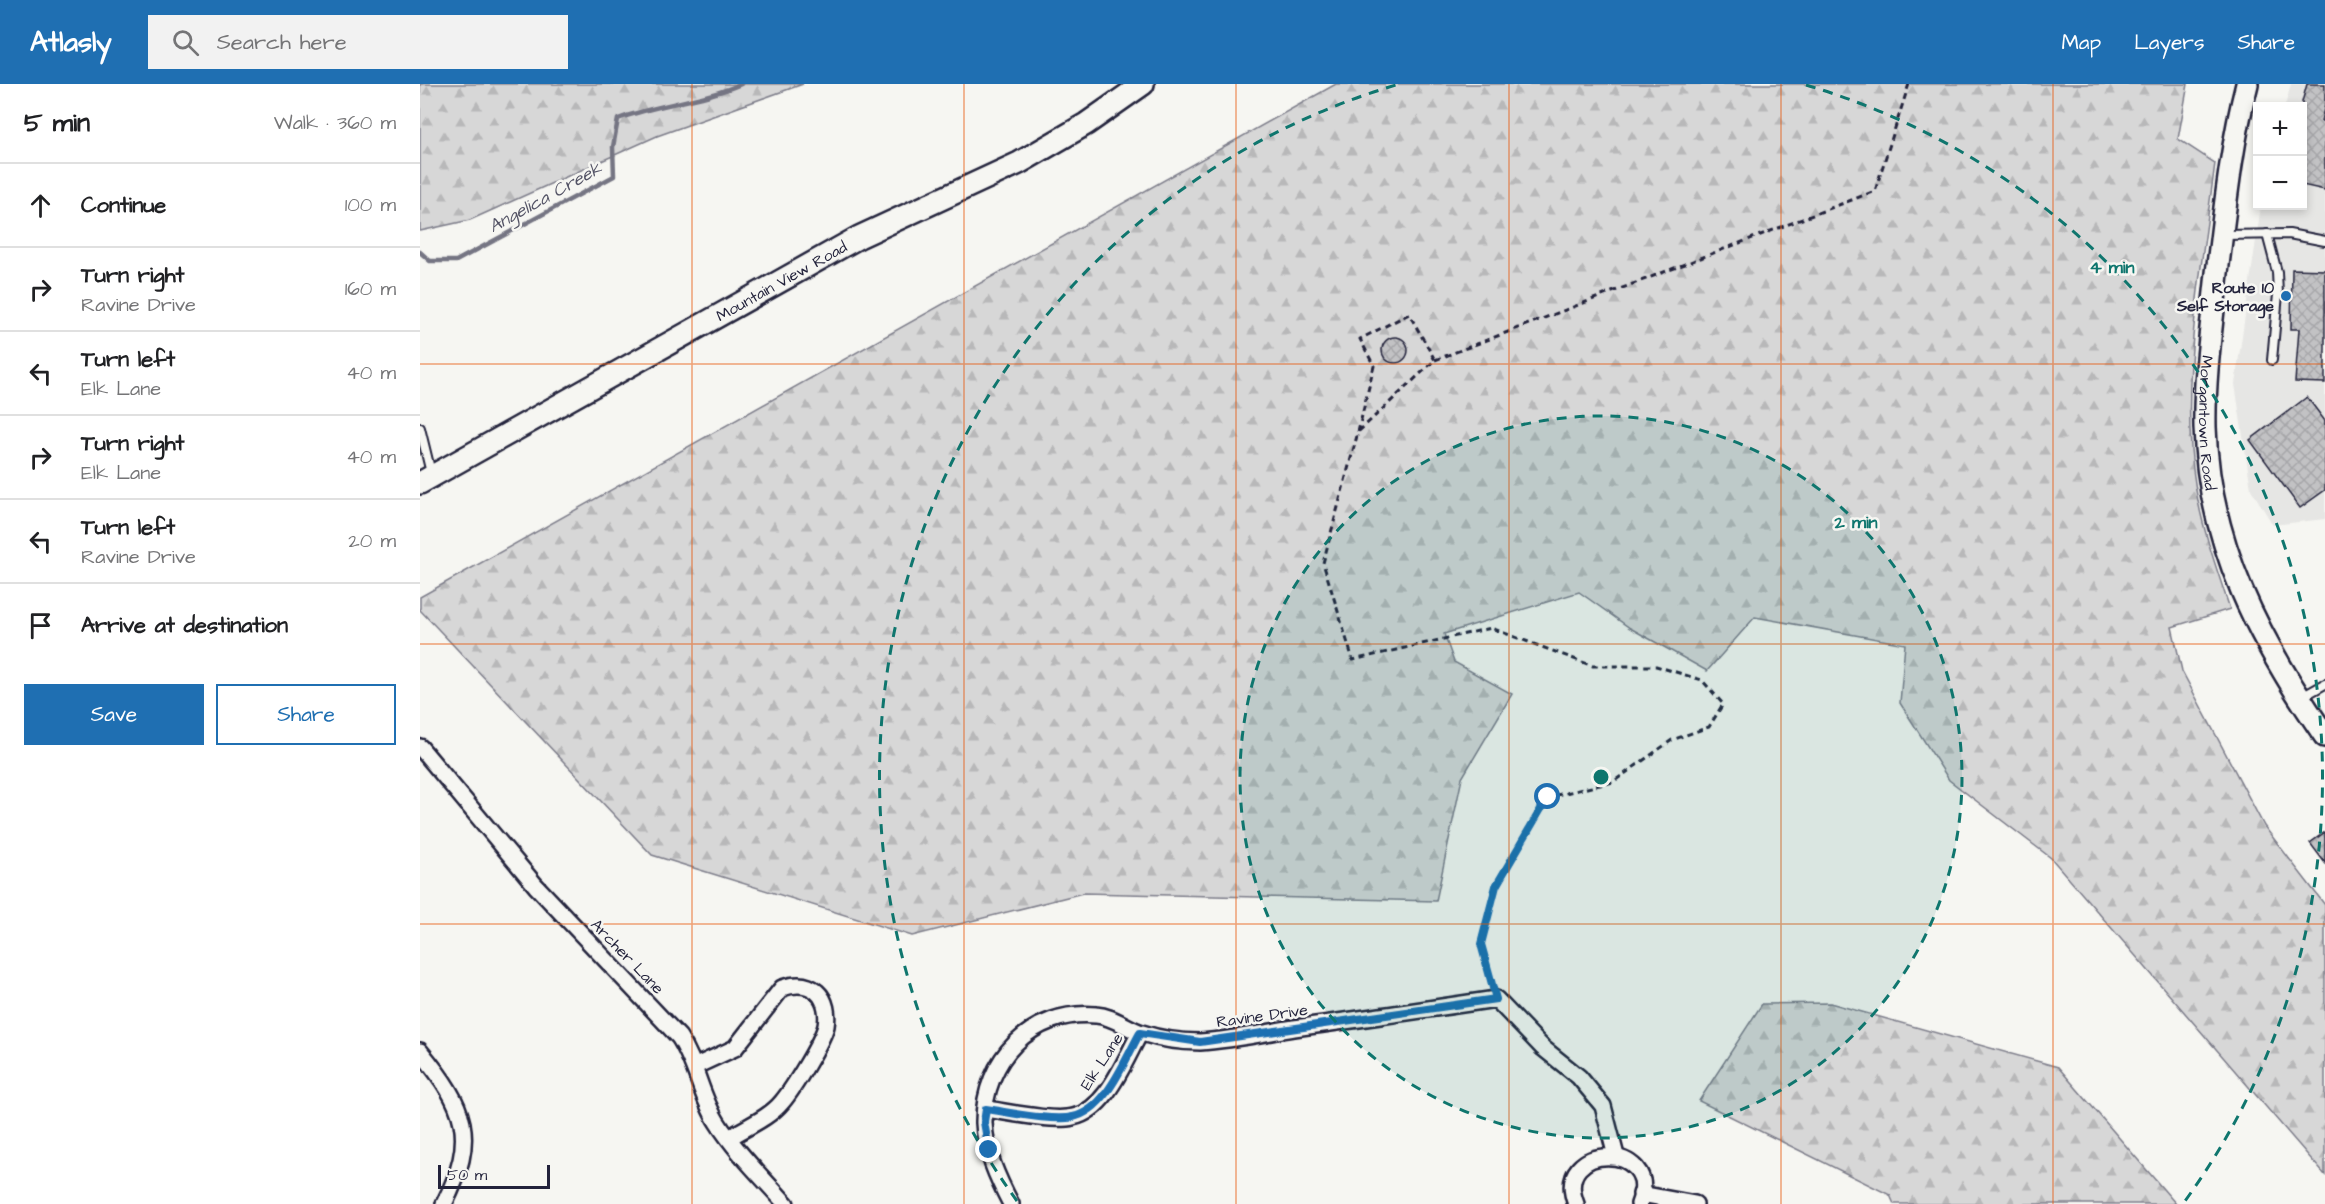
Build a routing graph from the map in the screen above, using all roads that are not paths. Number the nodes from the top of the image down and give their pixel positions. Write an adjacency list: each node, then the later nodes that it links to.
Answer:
1 (1143, 84): 8 (street, Mountain View Road)
2 (2247, 84): 4 (street, Morgantown Road)
3 (2267, 234): 4 (lane); 5 (lane); 6 (lane)
4 (2222, 235): 10 (street, Morgantown Road)
5 (2325, 241)
6 (2272, 360)
7 (420, 428): 8 (lane)
8 (426, 480)
9 (2325, 684): 10 (lane)
10 (2299, 698): 11 (street, Morgantown Road)
11 (2325, 736)
12 (420, 747): 15 (street, Archer Lane)
13 (1140, 1033): 16 (street, Elk Lane); 16 (street, Ravine Drive); 18 (street, Ravine Drive)
14 (420, 1052): 20 (street)
15 (696, 1066): 17 (street, Archer Lane); 17 (street)
16 (986, 1109): 22 (street, Ravine Drive)
17 (729, 1138): 21 (street, Archer Lane)
18 (1616, 1156): 19 (street); 23 (street)
19 (1640, 1199): 24 (street)
20 (444, 1204)
21 (786, 1204)
22 (1011, 1204)
23 (1576, 1204)
24 (1695, 1204)

